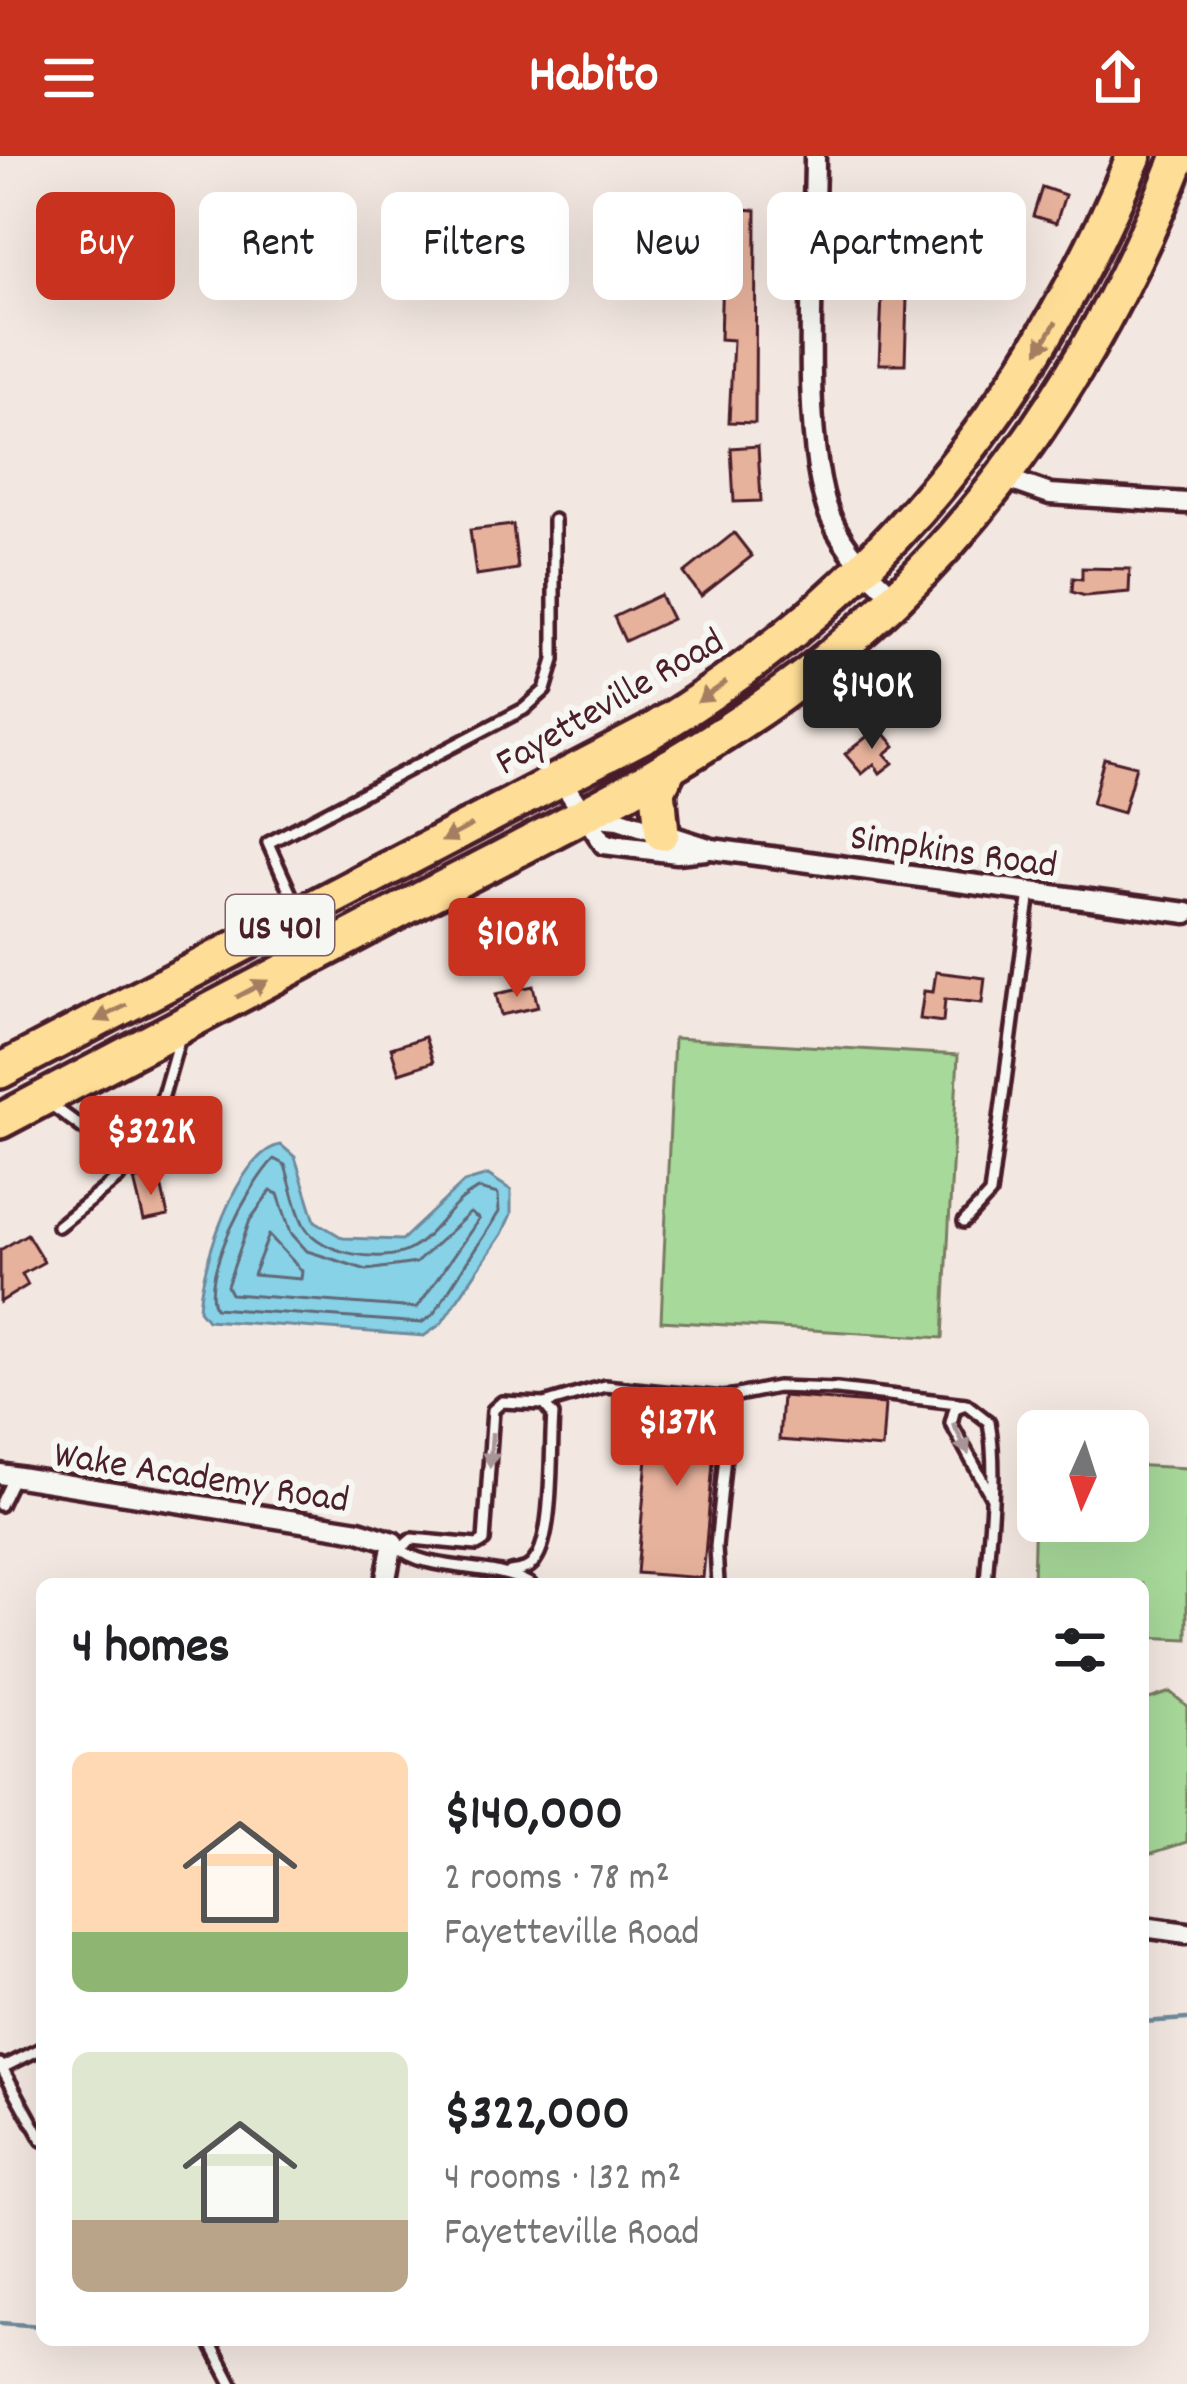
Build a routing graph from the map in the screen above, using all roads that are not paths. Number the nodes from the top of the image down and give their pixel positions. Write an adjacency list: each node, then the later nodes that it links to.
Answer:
1 (815, 156): 7 (street)
2 (1134, 156): 7 (highway, Fayetteville Road / US 401, one-way to 7)
3 (1179, 156): 4 (highway, US 401)
4 (1004, 478): 5 (street); 8 (highway, US 401)
5 (1187, 503)
6 (554, 520): 16 (lane)
7 (861, 567): 8 (street); 10 (highway, Fayetteville Road / US 401, one-way to 10)
8 (895, 597): 9 (highway, US 401)
9 (670, 766): 11 (highway, US 401); 12 (highway)
10 (560, 779): 11 (street, Simpkins Road); 16 (highway, Fayetteville Road / US 401, one-way to 16)
11 (582, 815): 12 (street, Simpkins Road); 13 (street, Simpkins Road); 17 (highway, US 401, one-way to 11)
12 (662, 833): 13 (street, Simpkins Road)
13 (712, 849): 14 (street, Simpkins Road)
14 (1030, 892): 15 (street, Simpkins Road); 22 (lane)
15 (1187, 913)
16 (300, 915): 18 (highway, Fayetteville Road / US 401, one-way to 18)
17 (183, 1025): 19 (highway, US 401); 21 (lane)
18 (0, 1071)
19 (41, 1099): 20 (highway, US 401); 21 (lane)
20 (0, 1121)
21 (124, 1165): 23 (lane)
22 (964, 1222)
23 (58, 1226)
24 (730, 1396): 25 (lane); 26 (lane); 34 (lane)
25 (544, 1404): 30 (lane, one-way to 30); 31 (lane)
26 (965, 1404): 28 (lane); 28 (lane, one-way to 28)
27 (6, 1476): 29 (lane); 30 (street, Wake Academy Road)
28 (991, 1496): 35 (lane)
29 (0, 1505)
30 (396, 1545): 31 (lane); 32 (street)
31 (510, 1572): 33 (lane)
32 (387, 1578)
33 (520, 1578)
34 (718, 1578)
35 (986, 1578)
36 (1149, 1928): 37 (street)
37 (1187, 1933)
38 (36, 2051): 39 (lane)
39 (1, 2066): 40 (lane)
40 (36, 2129)
41 (212, 2346): 42 (lane)
42 (232, 2384)

